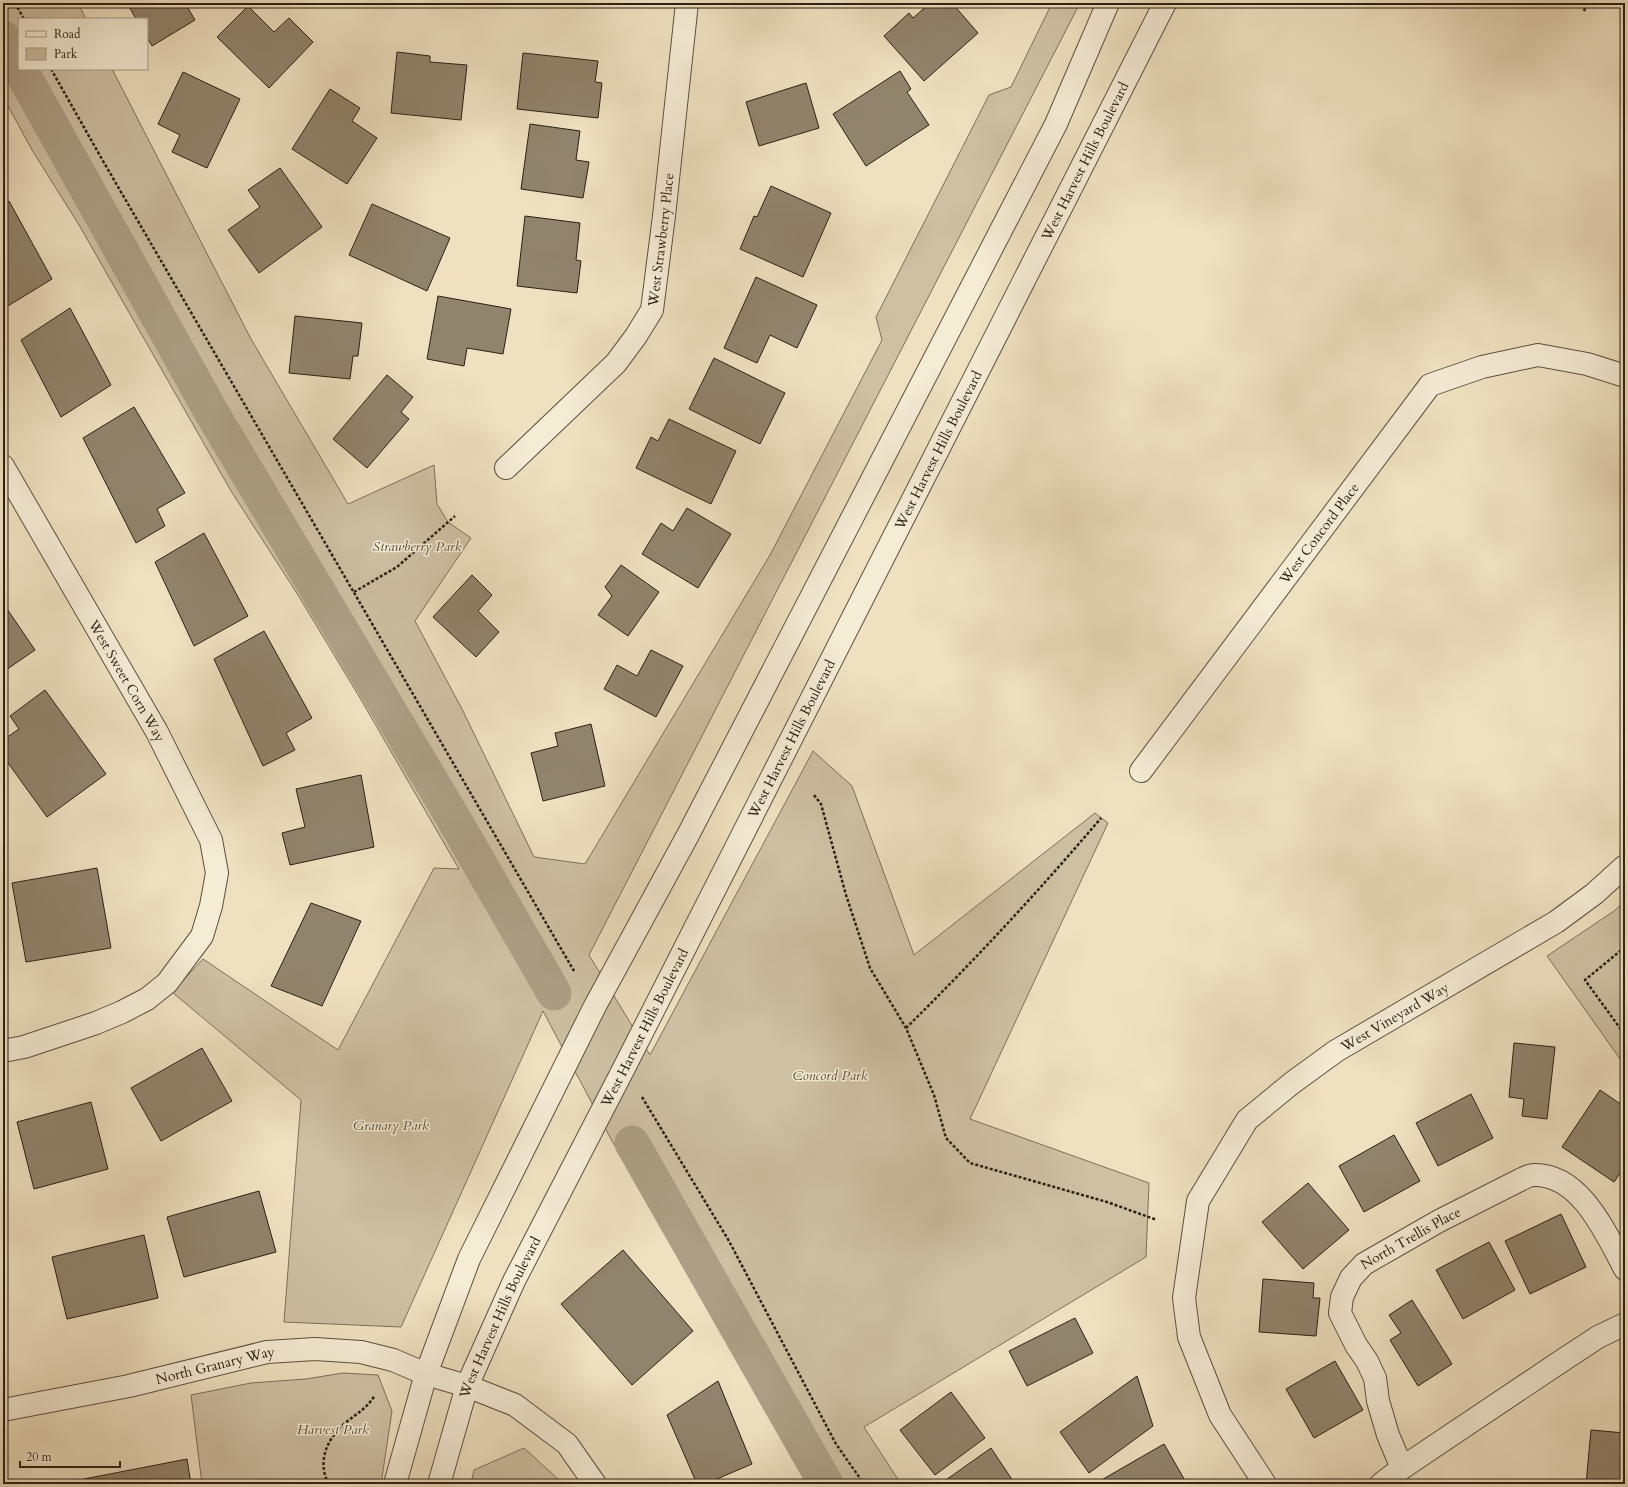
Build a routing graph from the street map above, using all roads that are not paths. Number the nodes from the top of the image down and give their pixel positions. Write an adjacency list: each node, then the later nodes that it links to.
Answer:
1 (687, 3): 5 (street, West Strawberry Place)
2 (1108, 3): 12 (street)
3 (1165, 3): 13 (street, West Harvest Hills Boulevard)
4 (1625, 376): 7 (street, West Concord Place)
5 (506, 468)
6 (6, 479): 9 (street, West Sweet Corn Way)
7 (1141, 771)
8 (1625, 866): 19 (street, West Vineyard Way)
9 (3, 1051)
10 (1625, 1269): 15 (street, North Trellis Place)
11 (1625, 1324): 15 (street)
12 (426, 1374): 13 (street, North Granary Way); 14 (street, North Granary Way); 16 (street)
13 (467, 1386): 17 (street, West Harvest Hills Boulevard); 18 (street, North Granary Way)
14 (3, 1410)
15 (1402, 1468): 20 (street)
16 (395, 1484)
17 (439, 1484)
18 (595, 1484)
19 (1264, 1484)
20 (1381, 1484)

